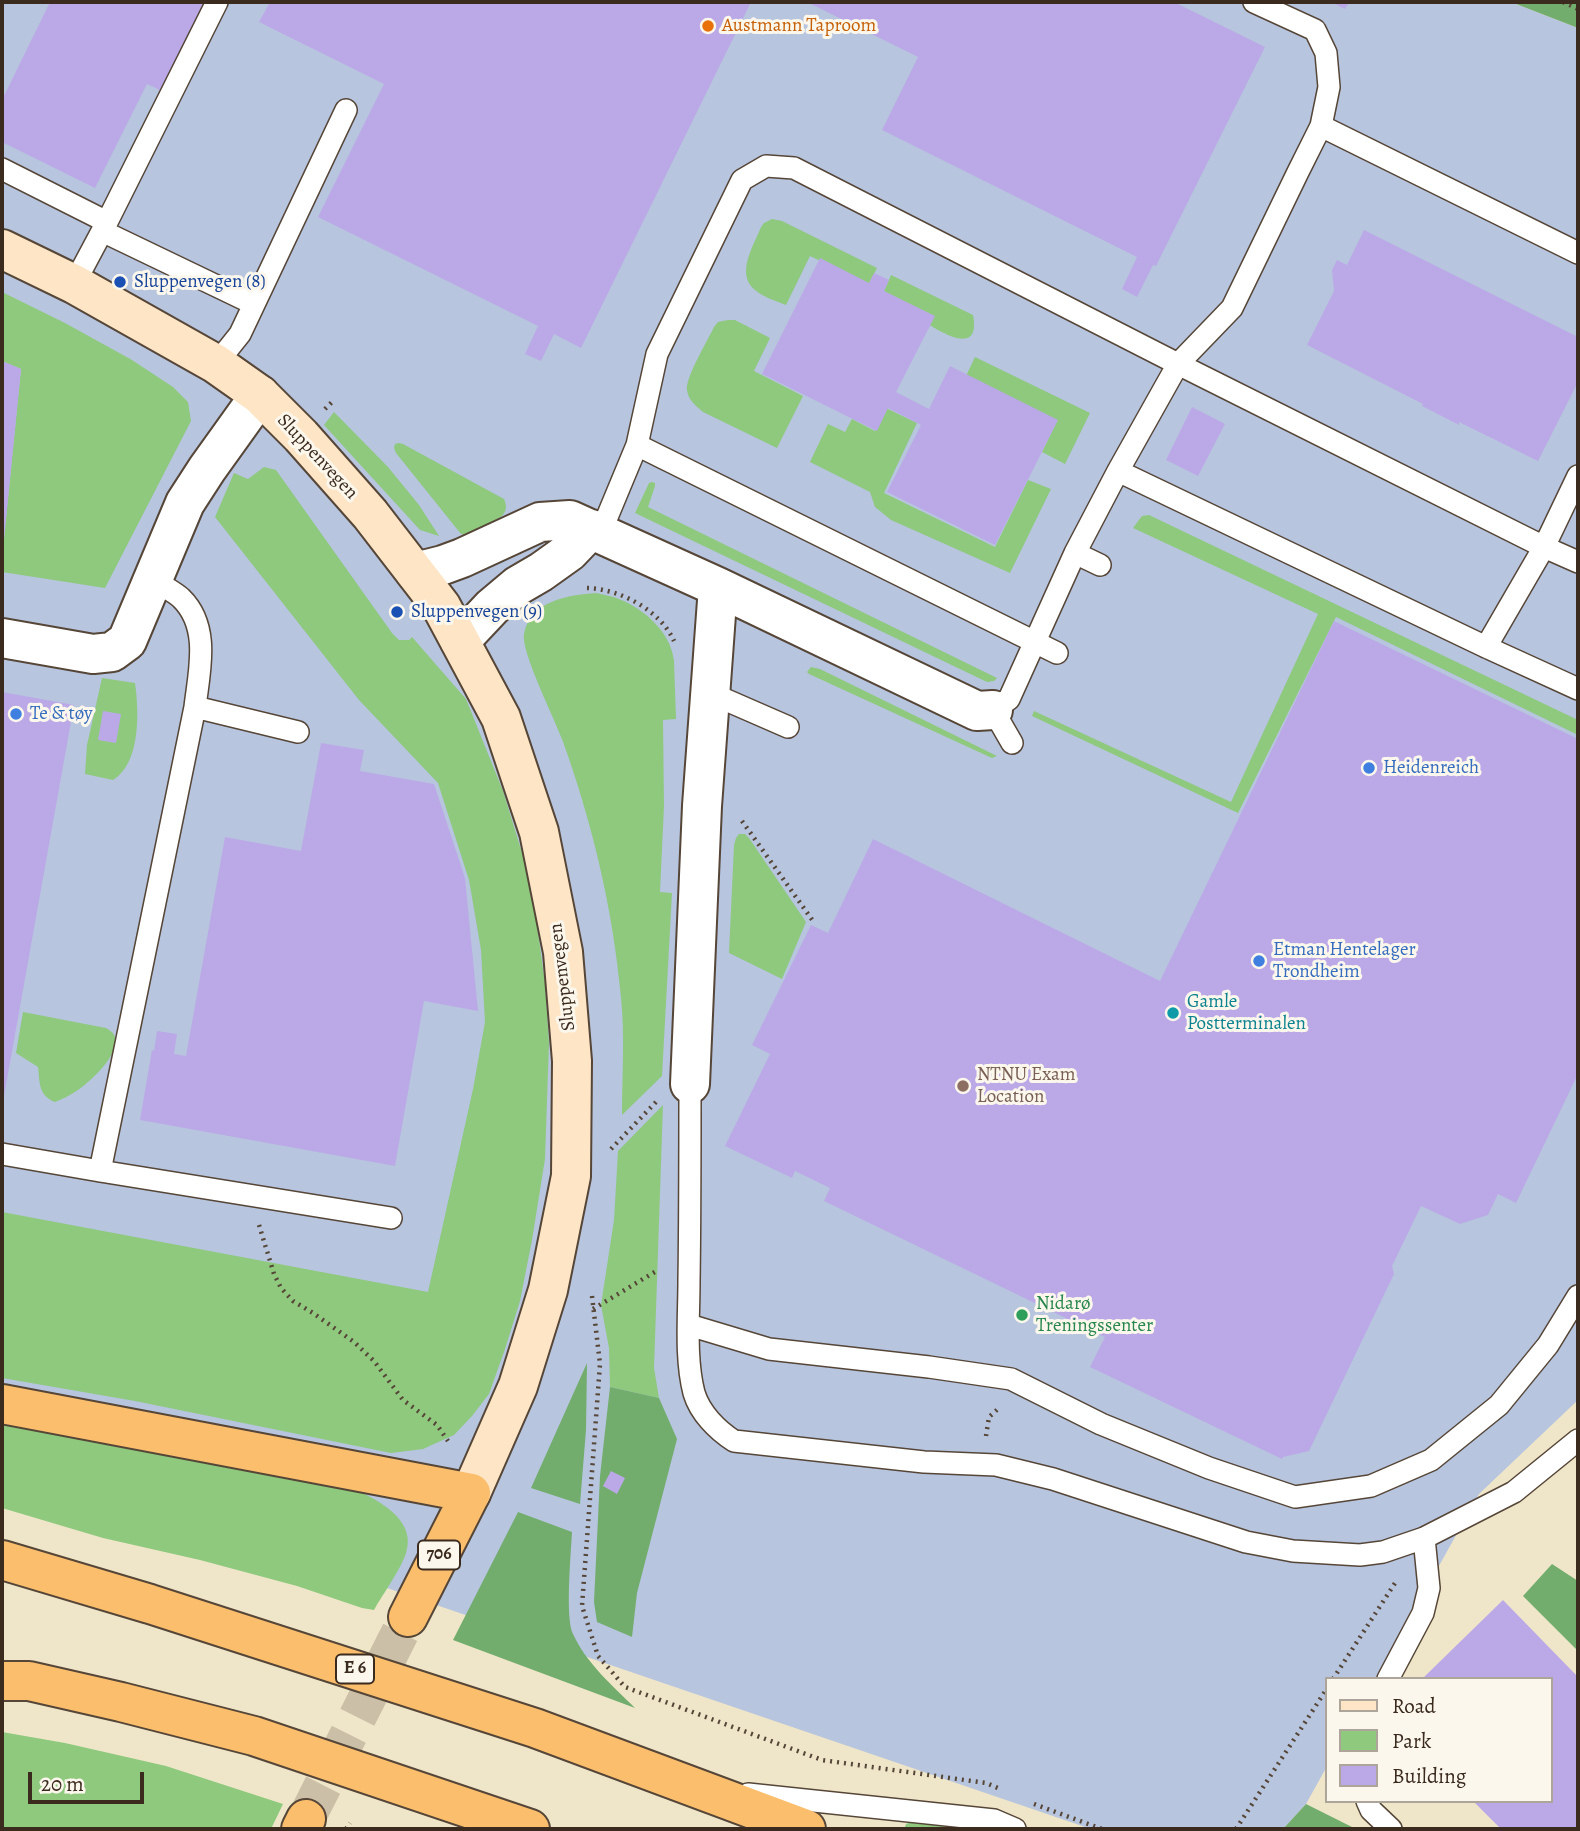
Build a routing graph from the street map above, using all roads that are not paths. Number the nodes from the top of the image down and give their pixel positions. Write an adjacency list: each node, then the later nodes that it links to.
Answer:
1 (217, 2): 6 (lane)
2 (1254, 2): 4 (lane)
3 (346, 110): 10 (lane)
4 (1321, 126): 8 (lane); 12 (lane)
5 (2, 169): 6 (lane)
6 (104, 226): 9 (lane); 10 (lane)
7 (2, 249): 9 (street, Sluppenvegen)
8 (1578, 253)
9 (74, 284): 11 (street, Sluppenvegen)
10 (254, 304): 11 (lane)
11 (216, 363): 13 (street, Sluppenvegen)
12 (1178, 364): 14 (lane); 15 (lane); 18 (lane)
13 (260, 395): 22 (street, Sluppenvegen); 23 (street, Sluppenvegen)
14 (637, 445): 17 (lane); 27 (lane)
15 (1118, 471): 19 (lane); 28 (lane)
16 (1578, 477): 18 (lane)
17 (596, 532): 22 (street); 24 (street); 26 (street)
18 (1544, 547): 20 (lane); 28 (lane)
19 (1075, 553): 21 (lane); 27 (lane)
20 (1578, 562)
21 (1100, 565)
22 (415, 572): 26 (street, Sluppenvegen)
23 (154, 580): 25 (street, Sluppenvegen); 32 (lane)
24 (718, 587): 31 (street); 33 (street)
25 (2, 638)
26 (460, 641): 45 (street, Sluppenvegen)
27 (1036, 642): 29 (lane); 33 (lane)
28 (1486, 647): 30 (lane)
29 (1057, 653)
30 (1578, 689)
31 (710, 693): 34 (lane); 37 (street)
32 (195, 708): 35 (lane); 39 (lane)
33 (993, 710): 36 (lane)
34 (788, 727)
35 (298, 732)
36 (1012, 743)
37 (675, 1091): 42 (lane)
38 (2, 1154): 39 (lane)
39 (100, 1171): 40 (lane)
40 (391, 1219)
41 (1578, 1296): 42 (lane)
42 (689, 1325): 46 (lane)
43 (2, 1404): 45 (highway)
44 (1578, 1440): 46 (lane)
45 (471, 1493): 48 (highway, Sluppenvegen / 706)
46 (1424, 1538): 49 (lane)
47 (2, 1560): 51 (highway, E 6)
48 (408, 1617)
49 (1389, 1677)
50 (2, 1681): 53 (highway)
51 (704, 1790): 54 (highway, E 6); 55 (lane)
52 (1368, 1803): 56 (lane)
53 (530, 1829)
54 (806, 1829)
55 (1016, 1829)
56 (1391, 1829)

